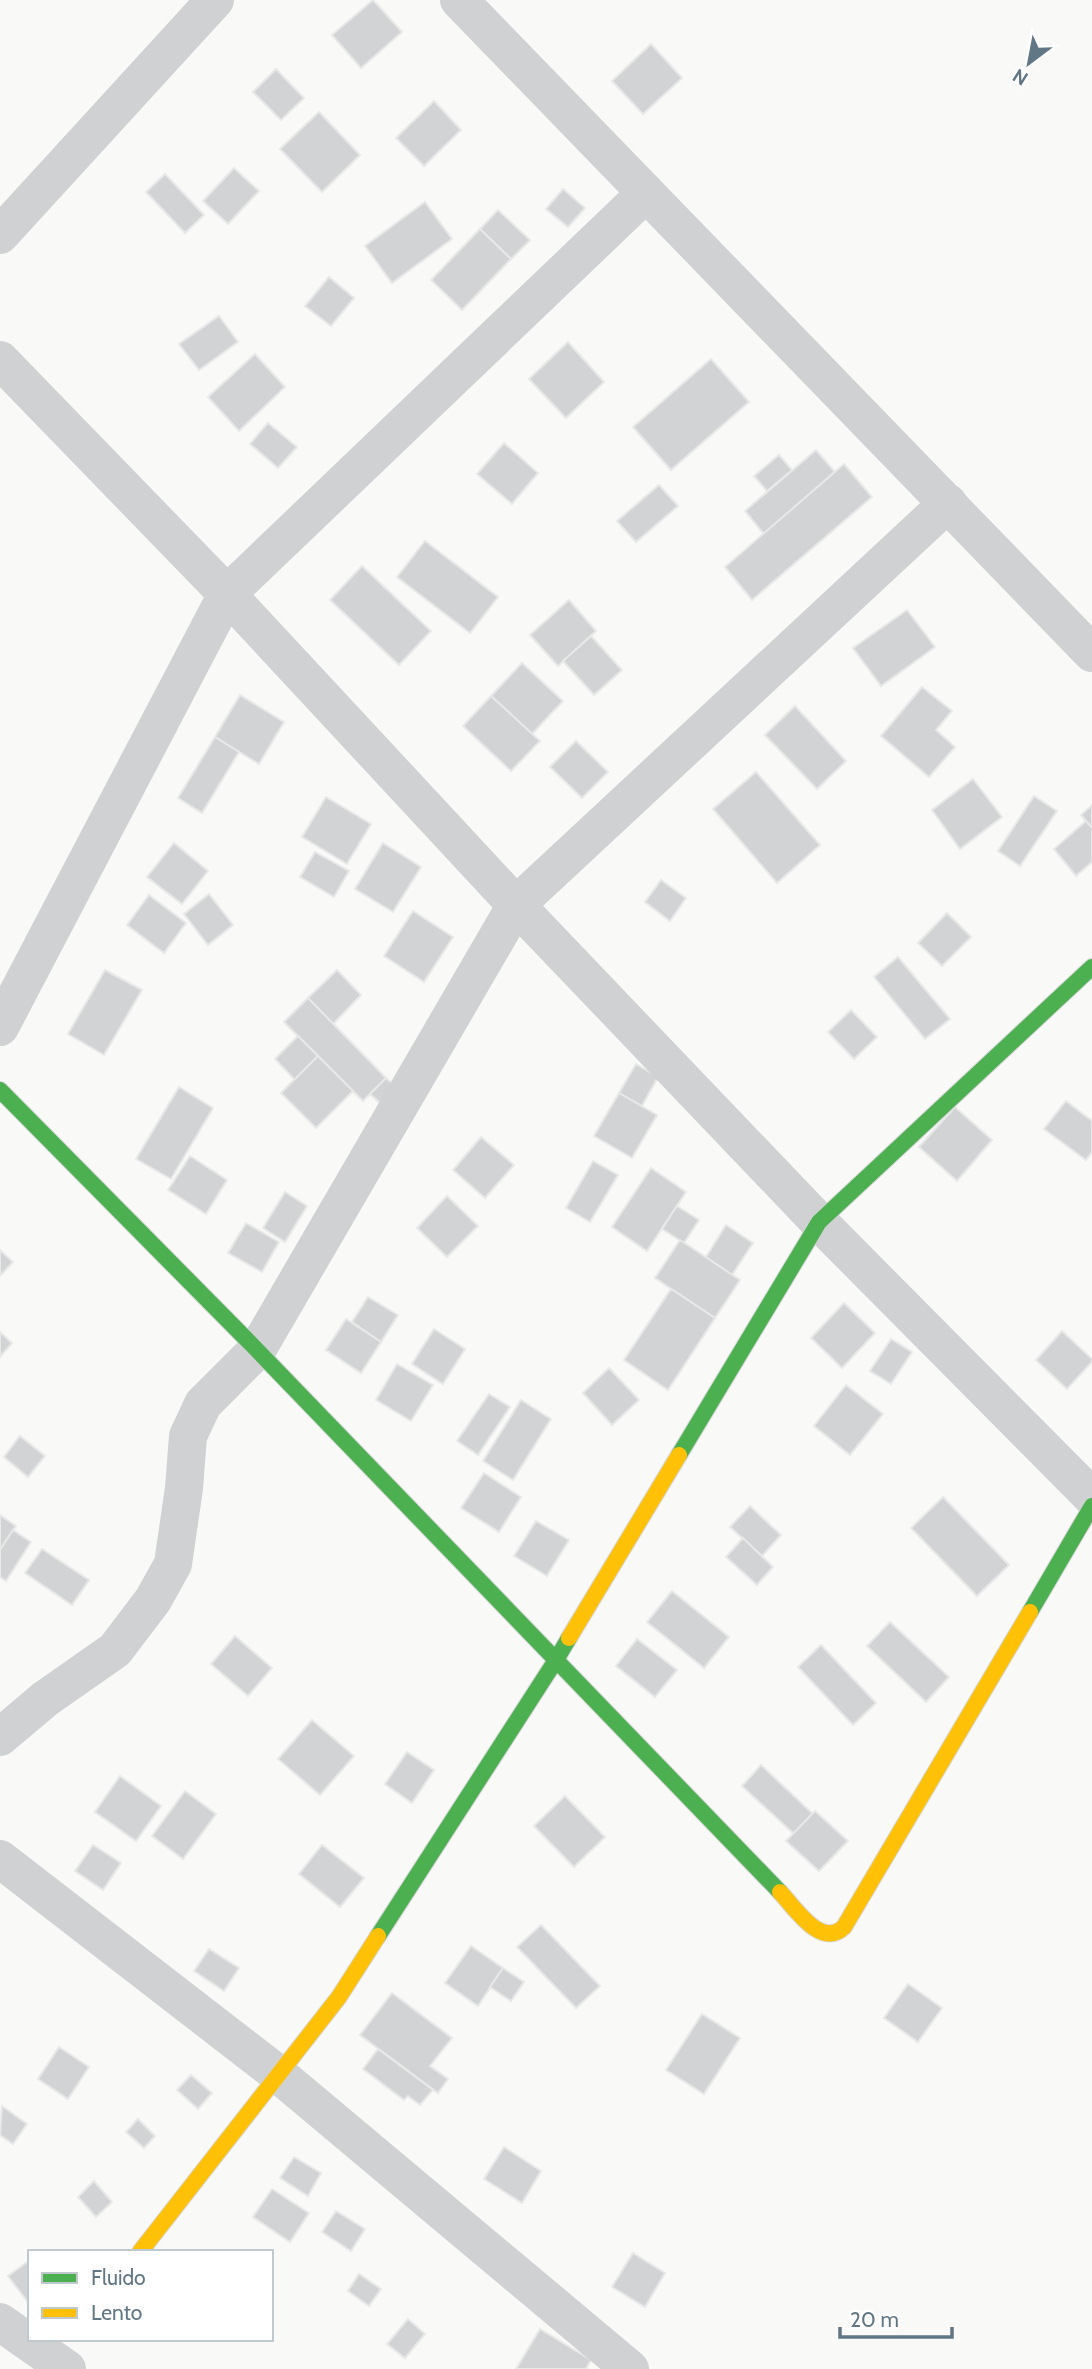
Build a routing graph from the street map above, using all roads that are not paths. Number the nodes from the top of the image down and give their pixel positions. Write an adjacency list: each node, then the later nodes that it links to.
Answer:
1 (215, 0): 4 (street)
2 (459, 0): 3 (street)
3 (646, 193): 6 (street); 7 (street)
4 (0, 235)
5 (0, 360): 7 (street)
6 (948, 503): 8 (street); 9 (street)
7 (227, 594): 9 (street); 11 (street)
8 (1092, 653)
9 (516, 905): 13 (street); 14 (street)
10 (1092, 967): 13 (street)
11 (0, 1027)
12 (0, 1090): 14 (street)
13 (819, 1222): 15 (street); 17 (street)
14 (257, 1350): 17 (street); 18 (street)
15 (1092, 1497)
16 (1092, 1506): 17 (street)
17 (556, 1660): 20 (street)
18 (0, 1737)
19 (0, 1860): 20 (street)
20 (278, 2074): 21 (street); 26 (street)
21 (142, 2250)
22 (0, 2322): 23 (street)
23 (28, 2337)
24 (36, 2341): 25 (street)
25 (65, 2356)
26 (630, 2369)

